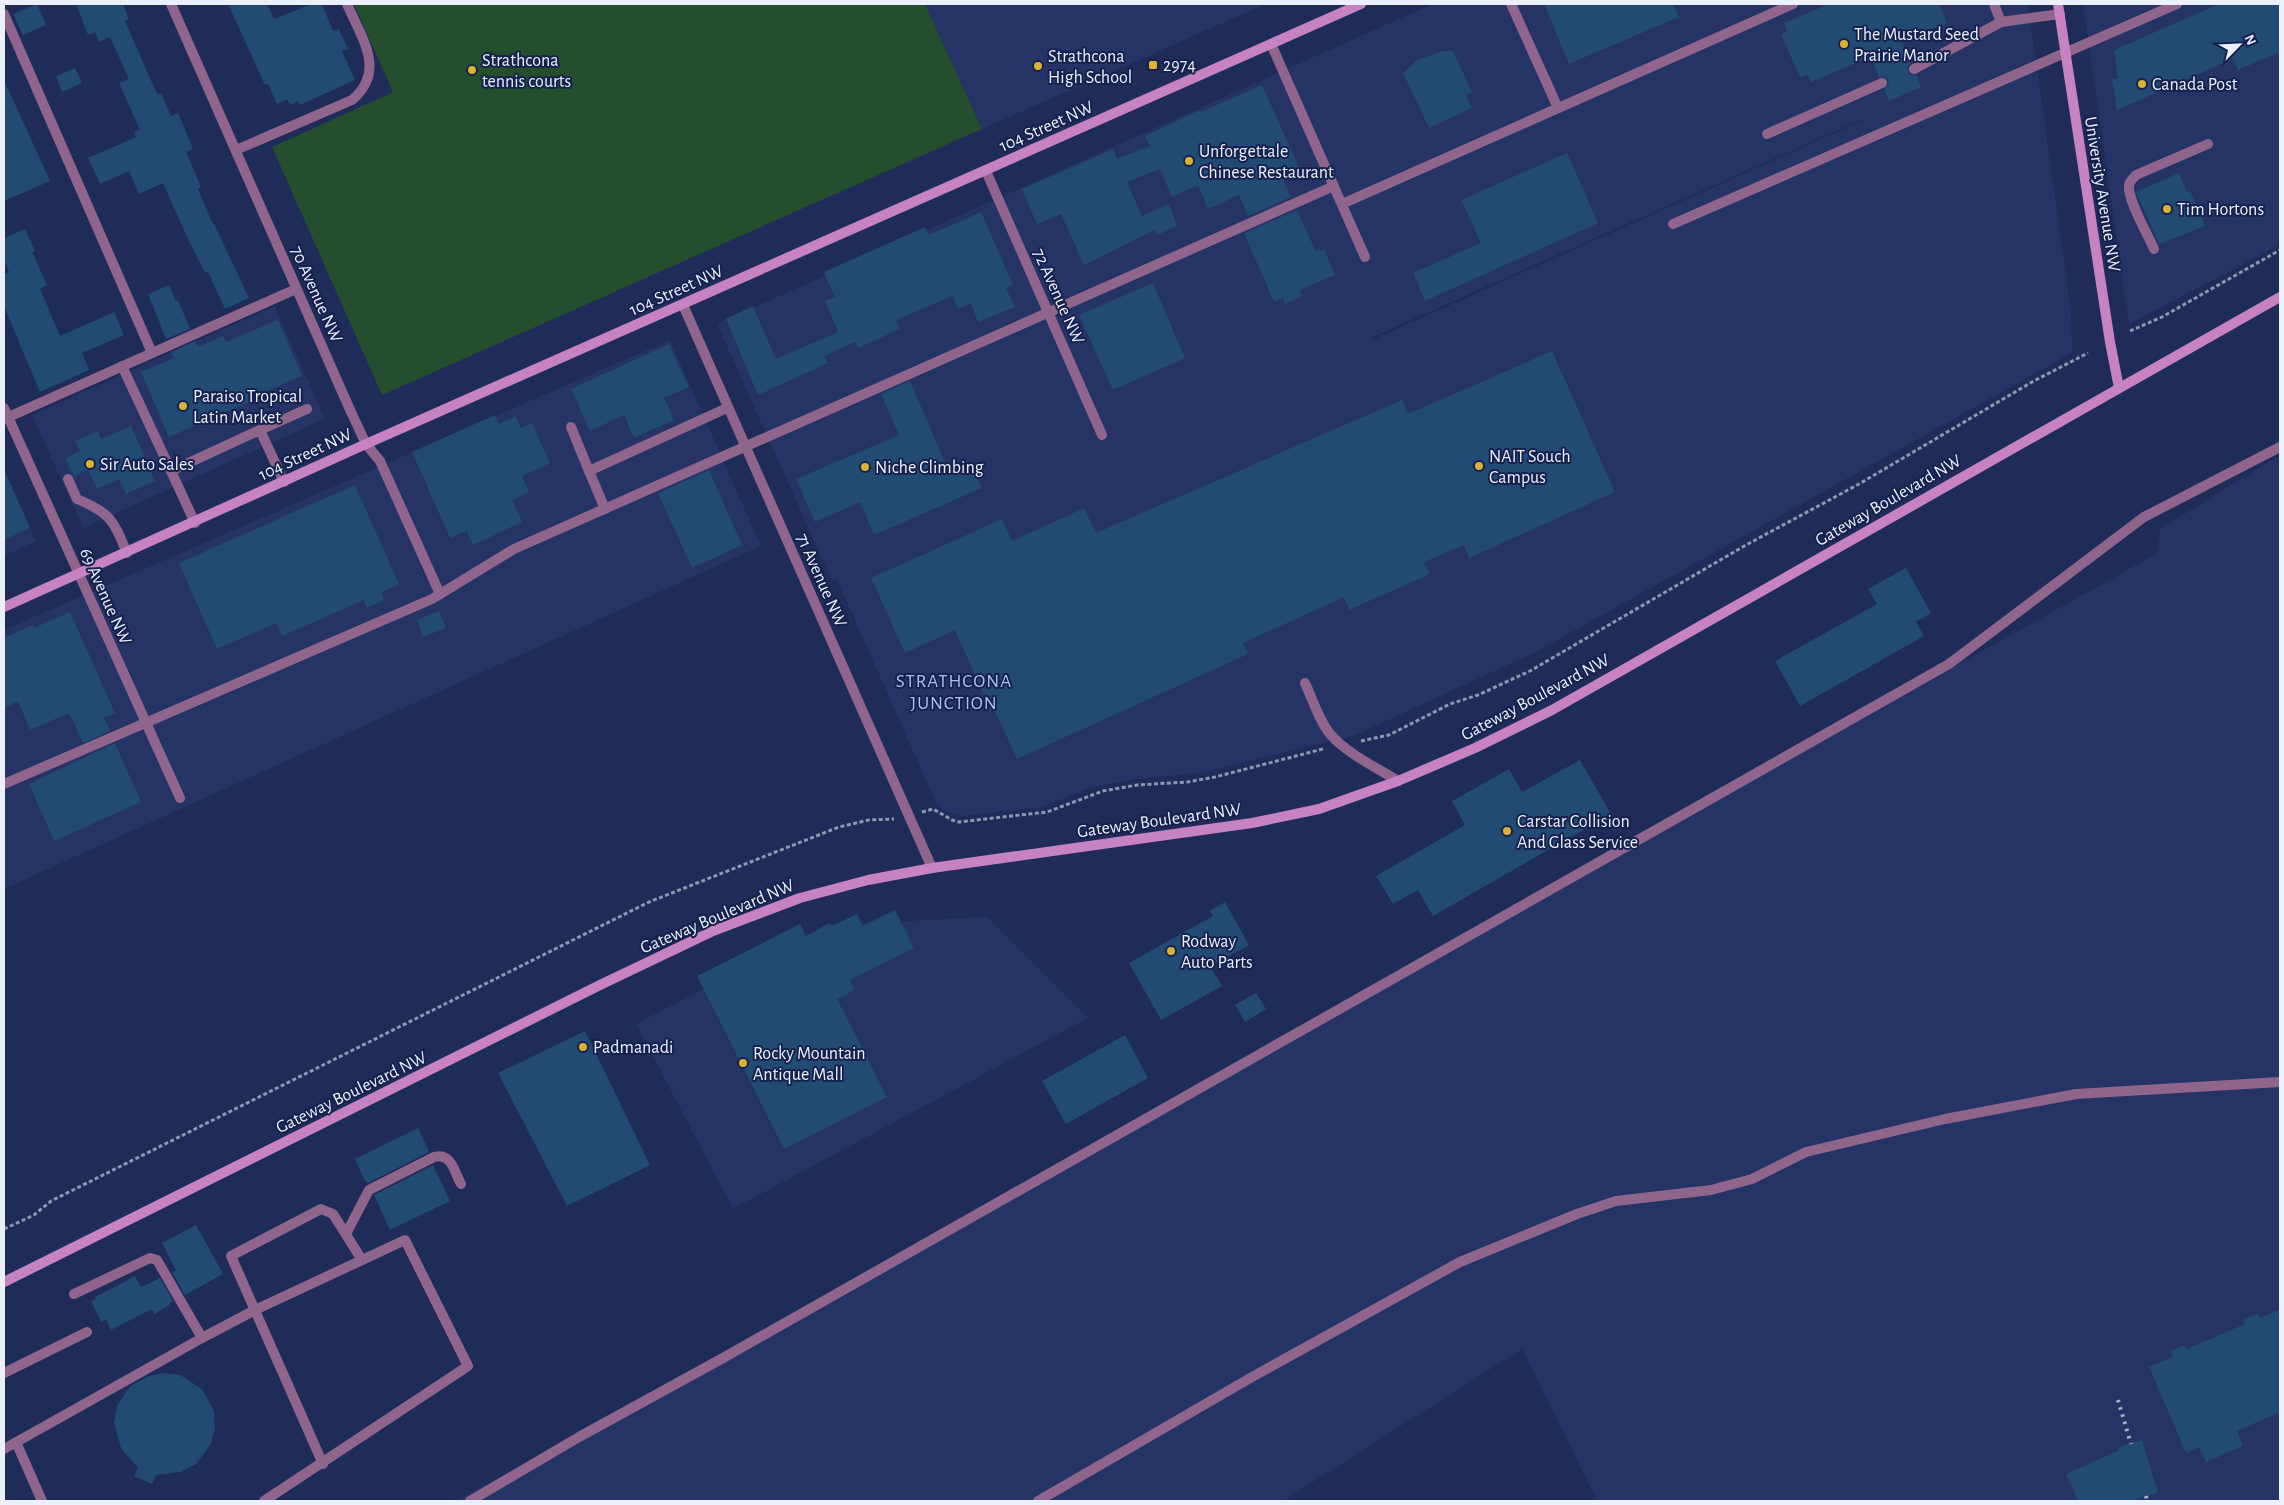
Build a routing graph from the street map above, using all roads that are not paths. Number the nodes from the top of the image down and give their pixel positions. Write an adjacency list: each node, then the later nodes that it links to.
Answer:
1 (171, 4): 18 (street, 70 Avenue NW)
2 (346, 4): 18 (street)
3 (1361, 4): 11 (main road, 104 Street NW)
4 (1511, 4): 15 (street)
5 (1793, 4): 15 (street)
6 (1994, 4): 10 (street)
7 (2177, 4): 12 (street)
8 (2059, 9): 10 (street); 12 (main road, University Avenue NW)
9 (4, 14): 29 (street)
10 (2001, 22): 13 (street)
11 (1271, 44): 19 (main road, 104 Street NW); 20 (street)
12 (2066, 54): 22 (street); 31 (main road, University Avenue NW)
13 (1914, 69)
14 (1882, 83): 16 (street)
15 (1558, 108): 21 (street)
16 (1767, 134)
17 (2208, 144): 23 (street)
18 (236, 150): 25 (street, 70 Avenue NW)
19 (986, 171): 27 (main road, 104 Street NW); 28 (street, 72 Avenue NW)
20 (1334, 186): 21 (street); 28 (street)
21 (1342, 204): 24 (street)
22 (1673, 224)
23 (2154, 249)
24 (1365, 257)
25 (296, 289): 29 (street); 38 (street, 70 Avenue NW)
26 (2280, 297): 31 (main road, Gateway Boulevard NW)
27 (683, 305): 32 (street, 71 Avenue NW); 38 (main road, 104 Street NW)
28 (1049, 312): 37 (street, 72 Avenue NW); 39 (street)
29 (152, 353): 30 (street)
30 (122, 366): 34 (street); 41 (street)
31 (2119, 388): 53 (main road, Gateway Boulevard NW)
32 (727, 408): 39 (street, 71 Avenue NW); 42 (street)
33 (307, 409): 36 (street)
34 (5, 414): 48 (street, 69 Avenue NW)
35 (571, 427): 42 (street)
36 (260, 430): 41 (street); 44 (street)
37 (1102, 435)
38 (366, 444): 44 (main road, 104 Street NW); 49 (street, 70 Avenue NW)
39 (746, 447): 45 (street); 56 (street, 71 Avenue NW)
40 (2280, 447): 72 (street)
41 (171, 471): 46 (street)
42 (589, 471): 45 (street)
43 (68, 479): 47 (street)
44 (284, 482): 46 (main road, 104 Street NW)
45 (605, 509): 49 (street)
46 (195, 523): 47 (main road, 104 Street NW)
47 (127, 553): 48 (main road, 104 Street NW)
48 (78, 574): 50 (main road, 104 Street NW); 52 (street, 69 Avenue NW)
49 (440, 594): 52 (street)
50 (4, 607)
51 (1305, 683): 53 (street)
52 (145, 722): 54 (street); 55 (street, 69 Avenue NW)
53 (1398, 782): 56 (main road, Gateway Boulevard NW)
54 (4, 784)
55 (180, 798)
56 (932, 868): 61 (main road, Gateway Boulevard NW)
57 (2280, 1082): 73 (street)
58 (461, 1184): 59 (street)
59 (346, 1234): 60 (street); 63 (street)
60 (362, 1260): 63 (street); 69 (street)
61 (4, 1282)
62 (74, 1294): 65 (street)
63 (255, 1310): 65 (street); 69 (street)
64 (87, 1332): 66 (street)
65 (202, 1338): 67 (street)
66 (4, 1373)
67 (16, 1442): 68 (street); 70 (street)
68 (4, 1449)
69 (324, 1464): 71 (street)
70 (42, 1501)
71 (264, 1501)
72 (470, 1501)
73 (1038, 1501)

